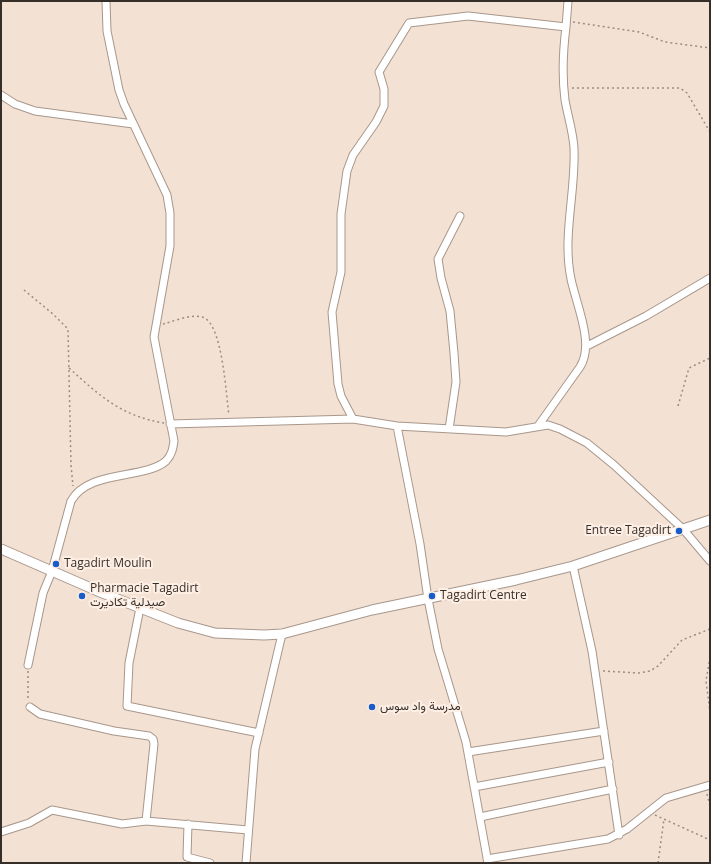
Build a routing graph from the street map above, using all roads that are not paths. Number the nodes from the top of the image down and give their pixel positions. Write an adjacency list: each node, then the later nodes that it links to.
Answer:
1 (106, 1): 5 (street)
2 (568, 1): 3 (street)
3 (566, 24): 8 (street); 9 (street)
4 (1, 95): 5 (street)
5 (133, 124): 10 (street)
6 (460, 216): 13 (street)
7 (710, 278): 8 (street)
8 (587, 346): 12 (street)
9 (353, 419): 10 (street); 11 (street)
10 (170, 424): 19 (street)
11 (397, 426): 13 (street); 20 (street)
12 (538, 426): 13 (street); 15 (street)
13 (449, 429)
14 (710, 520): 15 (street)
15 (683, 530): 17 (street); 18 (street)
16 (1, 549): 19 (street)
17 (710, 561)
18 (573, 566): 20 (street); 25 (street)
19 (52, 571): 21 (street); 23 (street)
20 (428, 599): 22 (street); 27 (street)
21 (140, 608): 22 (street); 26 (street)
22 (282, 634): 26 (street)
23 (28, 665)
24 (30, 707): 33 (street)
25 (604, 731): 27 (street); 28 (street)
26 (258, 733): 35 (street)
27 (468, 752): 30 (street)
28 (608, 762): 30 (street); 31 (street)
29 (708, 786): 37 (street)
30 (474, 787): 32 (street)
31 (613, 789): 32 (street); 37 (street)
32 (480, 816): 38 (street)
33 (146, 821): 34 (street); 36 (street)
34 (188, 824): 35 (street); 39 (street)
35 (248, 830): 40 (street)
36 (1, 832)
37 (619, 835): 38 (street)
38 (487, 861)
39 (210, 863)
40 (246, 863)

